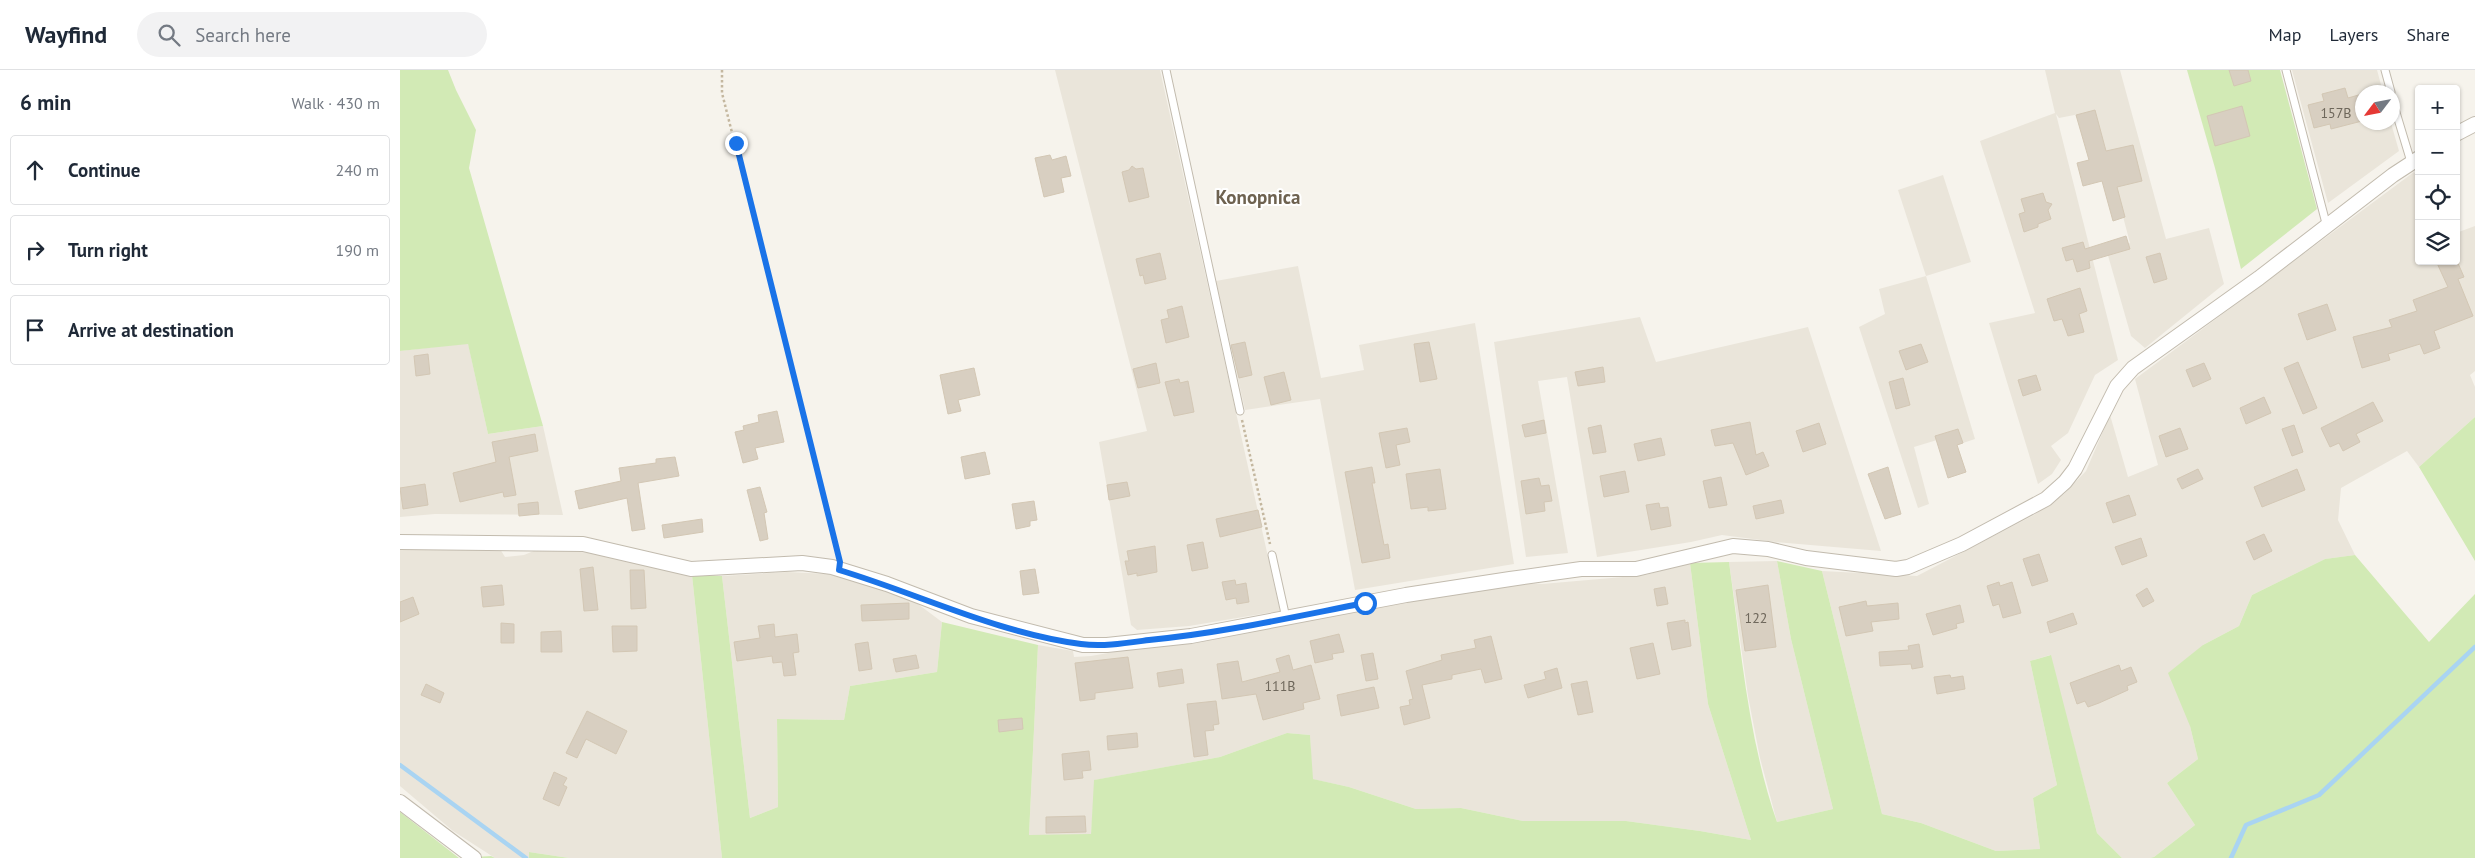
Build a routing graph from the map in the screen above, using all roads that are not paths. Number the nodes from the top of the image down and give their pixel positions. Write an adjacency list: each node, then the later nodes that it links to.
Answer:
1 (1166, 70): 10 (lane)
2 (2286, 70): 9 (lane)
3 (2385, 70): 4 (lane)
4 (2389, 85)
5 (2400, 120): 8 (lane)
6 (2475, 124): 7 (street)
7 (2460, 132)
8 (2415, 160): 9 (street)
9 (2327, 228): 13 (street)
10 (1240, 411)
11 (400, 542): 13 (street)
12 (1272, 555): 13 (lane)
13 (1286, 618)
14 (400, 802): 15 (street)
15 (474, 858)

